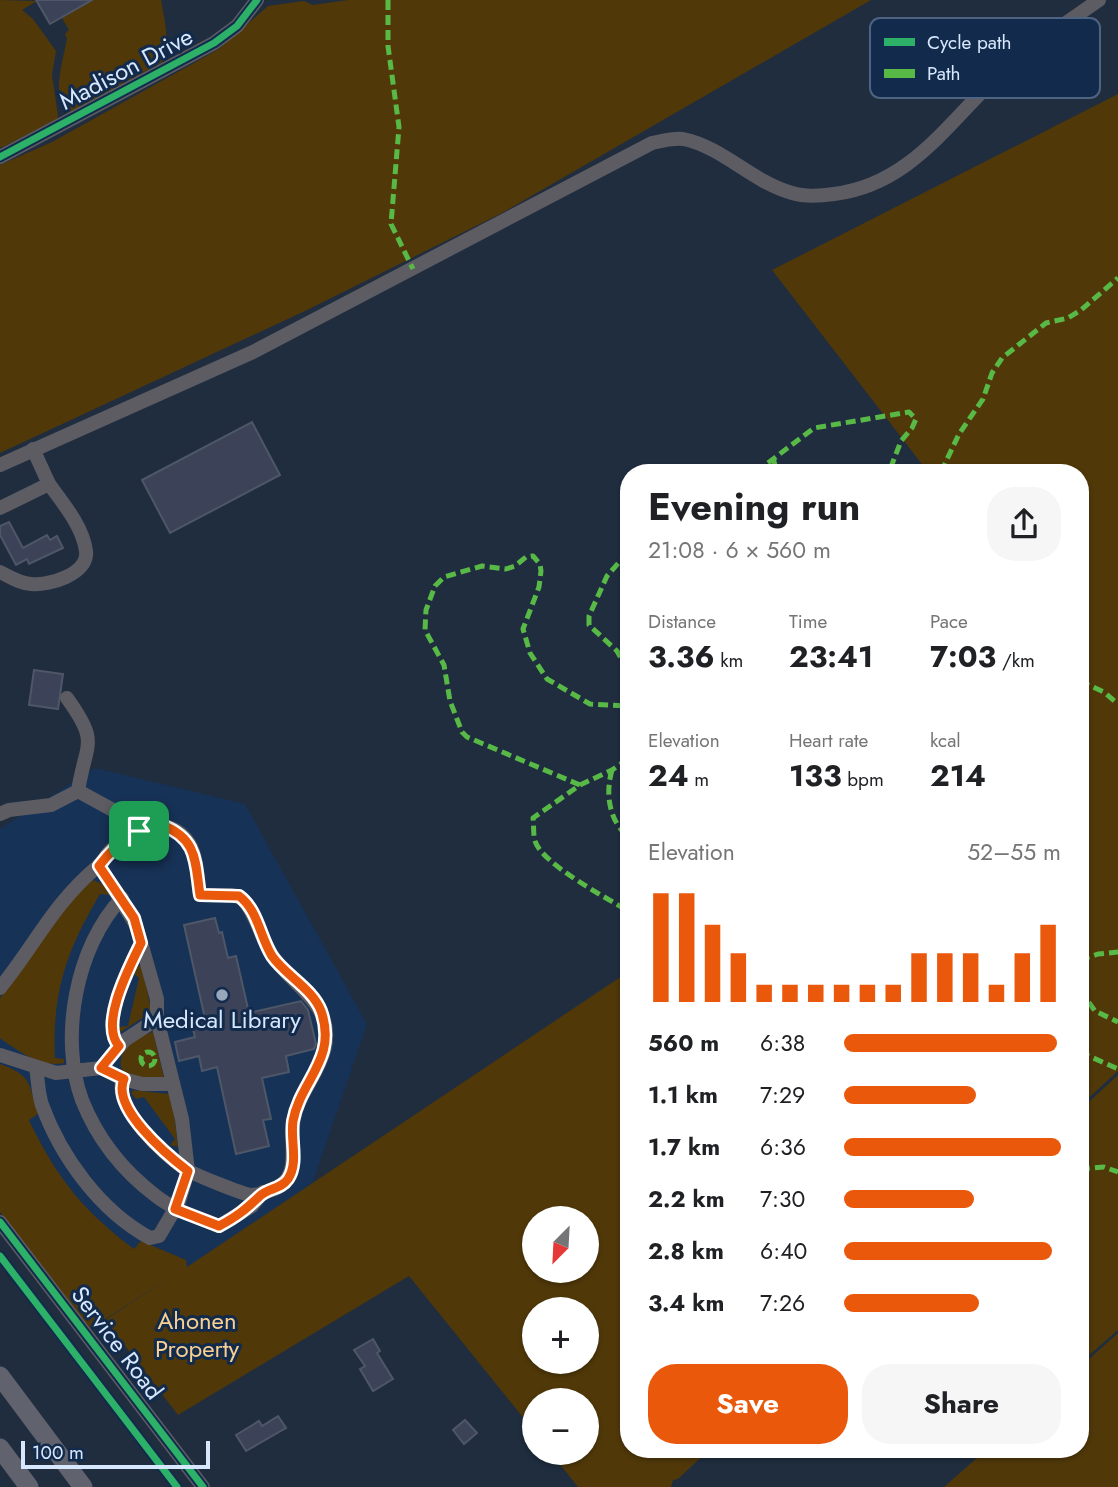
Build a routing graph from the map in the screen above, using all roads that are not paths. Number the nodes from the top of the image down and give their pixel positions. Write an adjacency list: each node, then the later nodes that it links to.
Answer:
1 (257, 0): 5 (street, Madison Drive)
2 (1099, 0): 3 (street)
3 (1074, 18)
4 (978, 98): 6 (street)
5 (0, 157)
6 (33, 449): 7 (street); 8 (street)
7 (0, 465)
8 (49, 484): 9 (street); 10 (street)
9 (0, 508)
10 (0, 572)
11 (68, 698): 12 (street)
12 (78, 791): 13 (street); 14 (street)
13 (0, 814)
14 (139, 831): 15 (street); 28 (street)
15 (99, 866): 16 (street); 18 (street)
16 (122, 898): 17 (street); 24 (street)
17 (141, 943): 19 (street); 20 (street)
18 (0, 988)
19 (157, 1020): 20 (street); 26 (street)
20 (119, 1046): 23 (street)
21 (0, 1055): 22 (street)
22 (36, 1067): 24 (street); 29 (street)
23 (101, 1068): 24 (street); 25 (street)
24 (76, 1072): 29 (street)
25 (124, 1079): 26 (street); 27 (street)
26 (171, 1084): 27 (street)
27 (188, 1171): 28 (street); 29 (street)
28 (263, 1192): 29 (street)
29 (175, 1209)
30 (0, 1222): 35 (street, Service Road)
31 (0, 1376): 34 (highway)
32 (0, 1448): 33 (highway)
33 (29, 1487)
34 (83, 1487)
35 (203, 1487)

